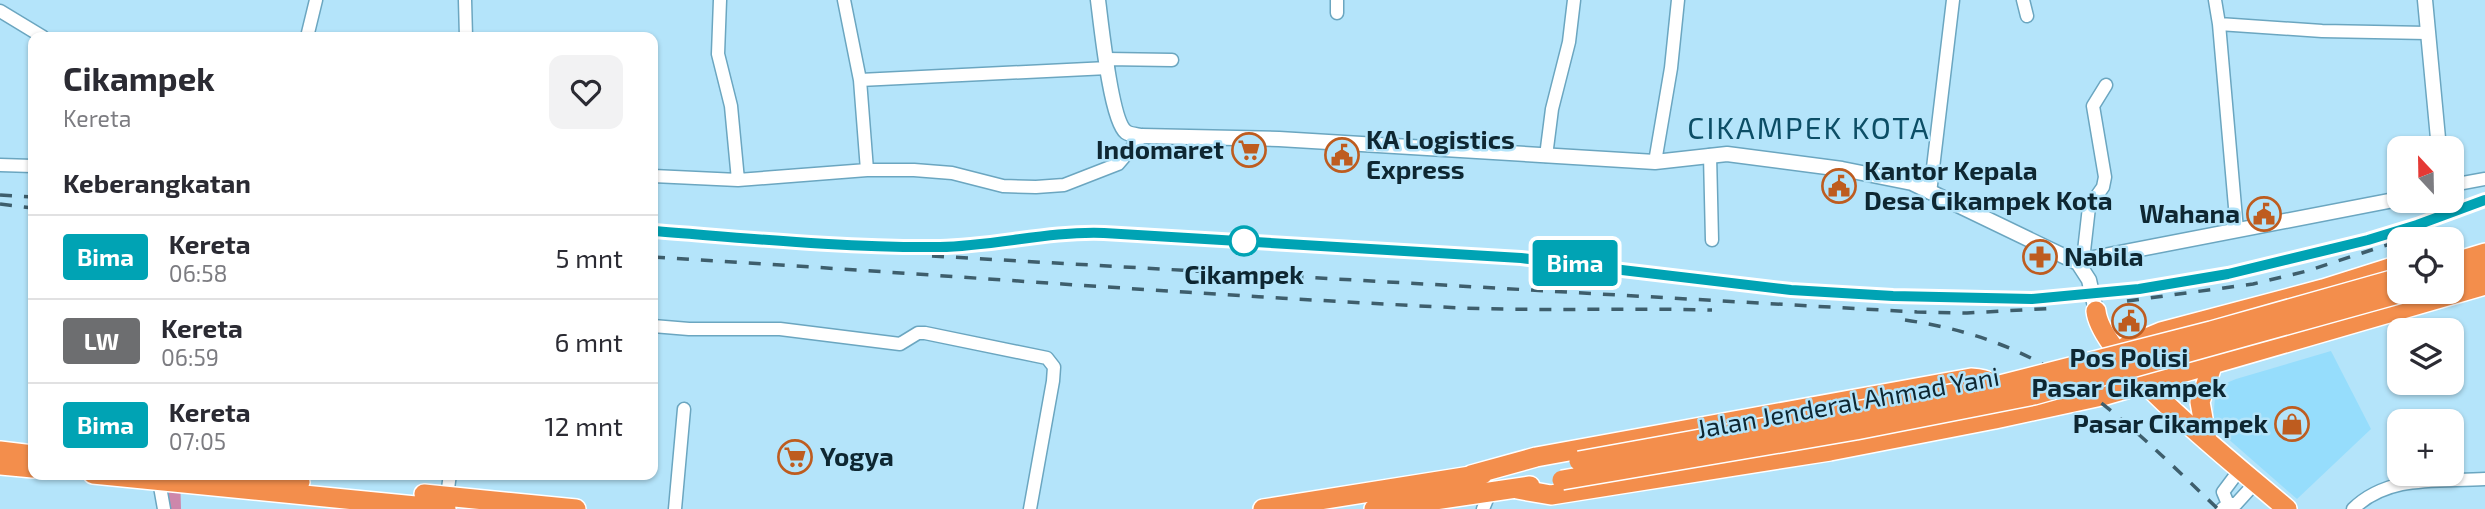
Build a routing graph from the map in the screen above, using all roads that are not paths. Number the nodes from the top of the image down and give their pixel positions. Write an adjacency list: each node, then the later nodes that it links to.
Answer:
1 (316, 0): 16 (street)
2 (465, 0): 17 (street)
3 (720, 0): 33 (street)
4 (845, 0): 21 (street)
5 (1098, 0): 20 (street)
6 (1574, 0): 26 (street)
7 (1678, 0): 27 (street)
8 (1953, 0): 35 (street)
9 (2023, 0): 13 (street)
10 (2215, 0): 14 (street)
11 (2425, 0): 18 (street)
12 (0, 11): 15 (street)
13 (2027, 16)
14 (2219, 24): 18 (street); 37 (street)
15 (35, 32)
16 (308, 32)
17 (466, 32)
18 (2427, 33): 24 (street)
19 (1172, 60): 20 (street)
20 (1107, 64): 21 (street); 23 (street)
21 (860, 80): 30 (street)
22 (2106, 85): 43 (street)
23 (1142, 136): 26 (street); 30 (street)
24 (2438, 136)
25 (1710, 155): 27 (street); 35 (street); 38 (street)
26 (1546, 156): 27 (street)
27 (1655, 162)
28 (0, 165): 29 (street)
29 (28, 166)
30 (867, 170): 33 (street)
31 (658, 176): 33 (street)
32 (2485, 179): 34 (street)
33 (738, 180)
34 (2464, 183)
35 (1930, 193): 43 (street)
36 (2387, 201): 37 (street)
37 (2238, 230): 43 (street)
38 (1712, 240)
39 (2485, 240): 40 (highway)
40 (2464, 246)
41 (2485, 253): 42 (highway)
42 (2464, 259)
43 (2081, 261): 50 (street)
44 (2387, 269): 51 (highway)
45 (2485, 269): 46 (highway)
46 (2464, 275)
47 (2387, 281): 65 (highway, bridge)
48 (2485, 285): 55 (highway)
49 (2387, 297): 72 (highway, Jalan Jenderal Ahmad Yani, bridge)
50 (2096, 311): 53 (highway); 54 (highway)
51 (2193, 324): 53 (highway); 55 (highway)
52 (658, 326): 81 (street)
53 (2161, 332): 54 (highway)
54 (2117, 351): 56 (highway)
55 (2214, 363): 56 (highway); 59 (highway)
56 (2144, 384): 58 (highway); 59 (highway)
57 (684, 409): 80 (street)
58 (1994, 419): 65 (highway); 72 (highway)
59 (2207, 441): 64 (highway)
60 (0, 451): 61 (highway)
61 (28, 454)
62 (0, 465): 63 (highway)
63 (28, 468)
64 (2241, 468): 71 (highway); 77 (street)
65 (1471, 475): 82 (highway)
66 (2485, 479): 85 (street)
67 (150, 480): 70 (highway)
68 (272, 480): 74 (highway)
69 (449, 480): 74 (street)
70 (160, 481): 75 (highway); 78 (street)
71 (2256, 482): 77 (street); 84 (highway)
72 (1517, 489): 73 (highway, Jalan Jenderal Ahmad Yani)
73 (1487, 501): 76 (highway, Jalan Jenderal Ahmad Yani)
74 (447, 502): 75 (highway); 79 (highway)
75 (358, 505)
76 (1429, 506): 83 (highway, Jalan Jenderal Ahmad Yani)
77 (2225, 507)
78 (164, 509)
79 (576, 509)
80 (675, 509)
81 (1030, 509)
82 (1263, 509)
83 (1374, 509)
84 (2287, 509)
85 (2353, 509)

